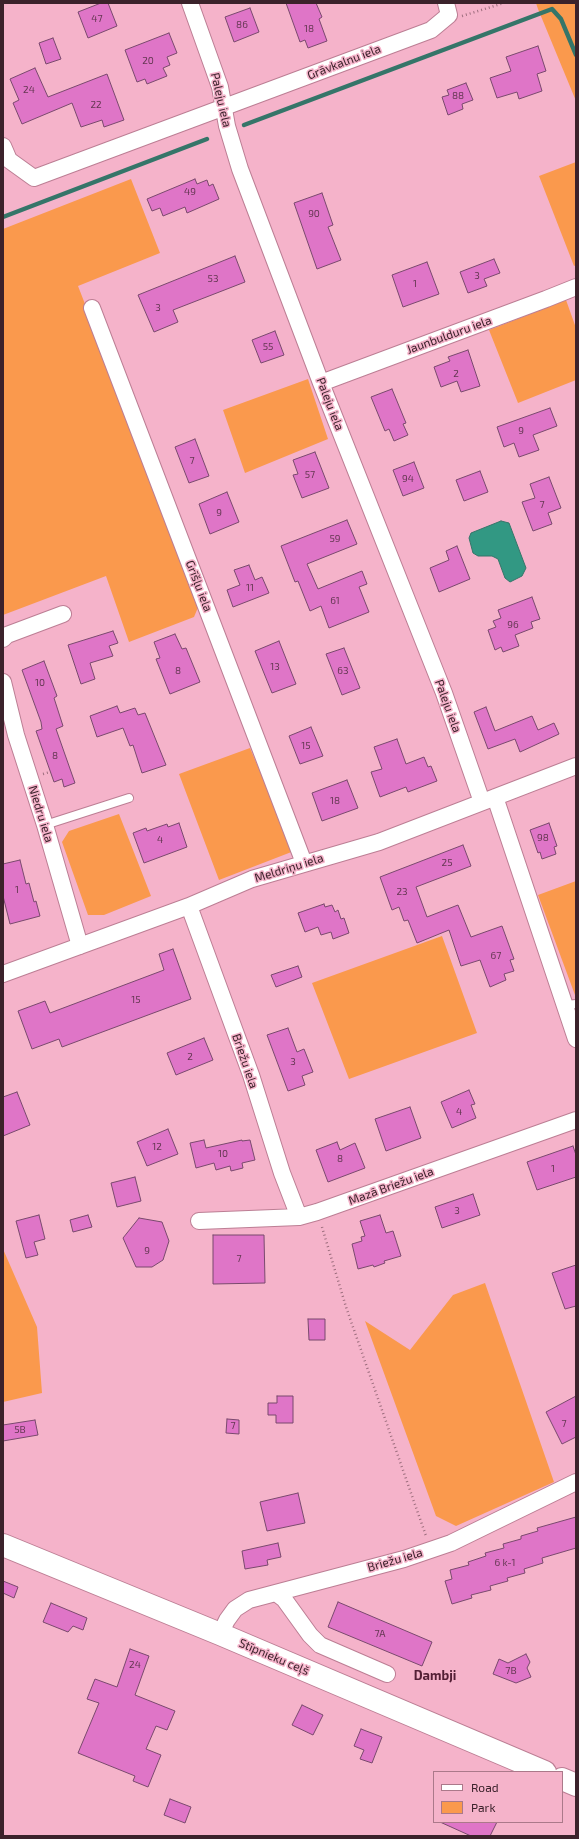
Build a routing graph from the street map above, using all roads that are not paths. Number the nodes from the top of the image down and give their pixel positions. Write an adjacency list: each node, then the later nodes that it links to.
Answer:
1 (190, 3): 3 (street, Paleju iela)
2 (447, 9): 3 (street, Grāvkalnu iela)
3 (224, 108): 4 (street, Grāvkalnu iela); 7 (street, Paleju iela)
4 (3, 146)
5 (576, 287): 7 (street, Jaunbulduru iela)
6 (92, 308): 15 (street, Grīšļu iela)
7 (321, 383): 13 (street, Paleju iela)
8 (63, 614): 9 (street)
9 (3, 639)
10 (3, 682): 14 (street, Niedru iela)
11 (576, 766): 13 (street, Meldriņu iela)
12 (129, 798): 14 (lane)
13 (488, 800): 15 (street, Meldriņu iela); 19 (street, Paleju iela)
14 (45, 825): 17 (street, Niedru iela)
15 (304, 863): 16 (street, Meldriņu iela)
16 (189, 906): 17 (street, Meldriņu iela); 22 (street, Briežu iela)
17 (80, 946): 18 (street, Meldriņu iela)
18 (3, 974)
19 (571, 1005): 20 (street, Paleju iela)
20 (576, 1039)
21 (576, 1120): 22 (street, Mazā Briežu iela)
22 (299, 1217): 23 (street, Mazā Briežu iela)
23 (199, 1221)
24 (576, 1482): 26 (street, Briežu iela)
25 (3, 1545): 27 (main road, Stīpnieku ceļš)
26 (276, 1593): 27 (street, Briežu iela); 28 (street)
27 (220, 1634): 29 (main road, Stīpnieku ceļš)
28 (387, 1674)
29 (543, 1771)
30 (563, 1779): 31 (main road)
31 (576, 1785)

